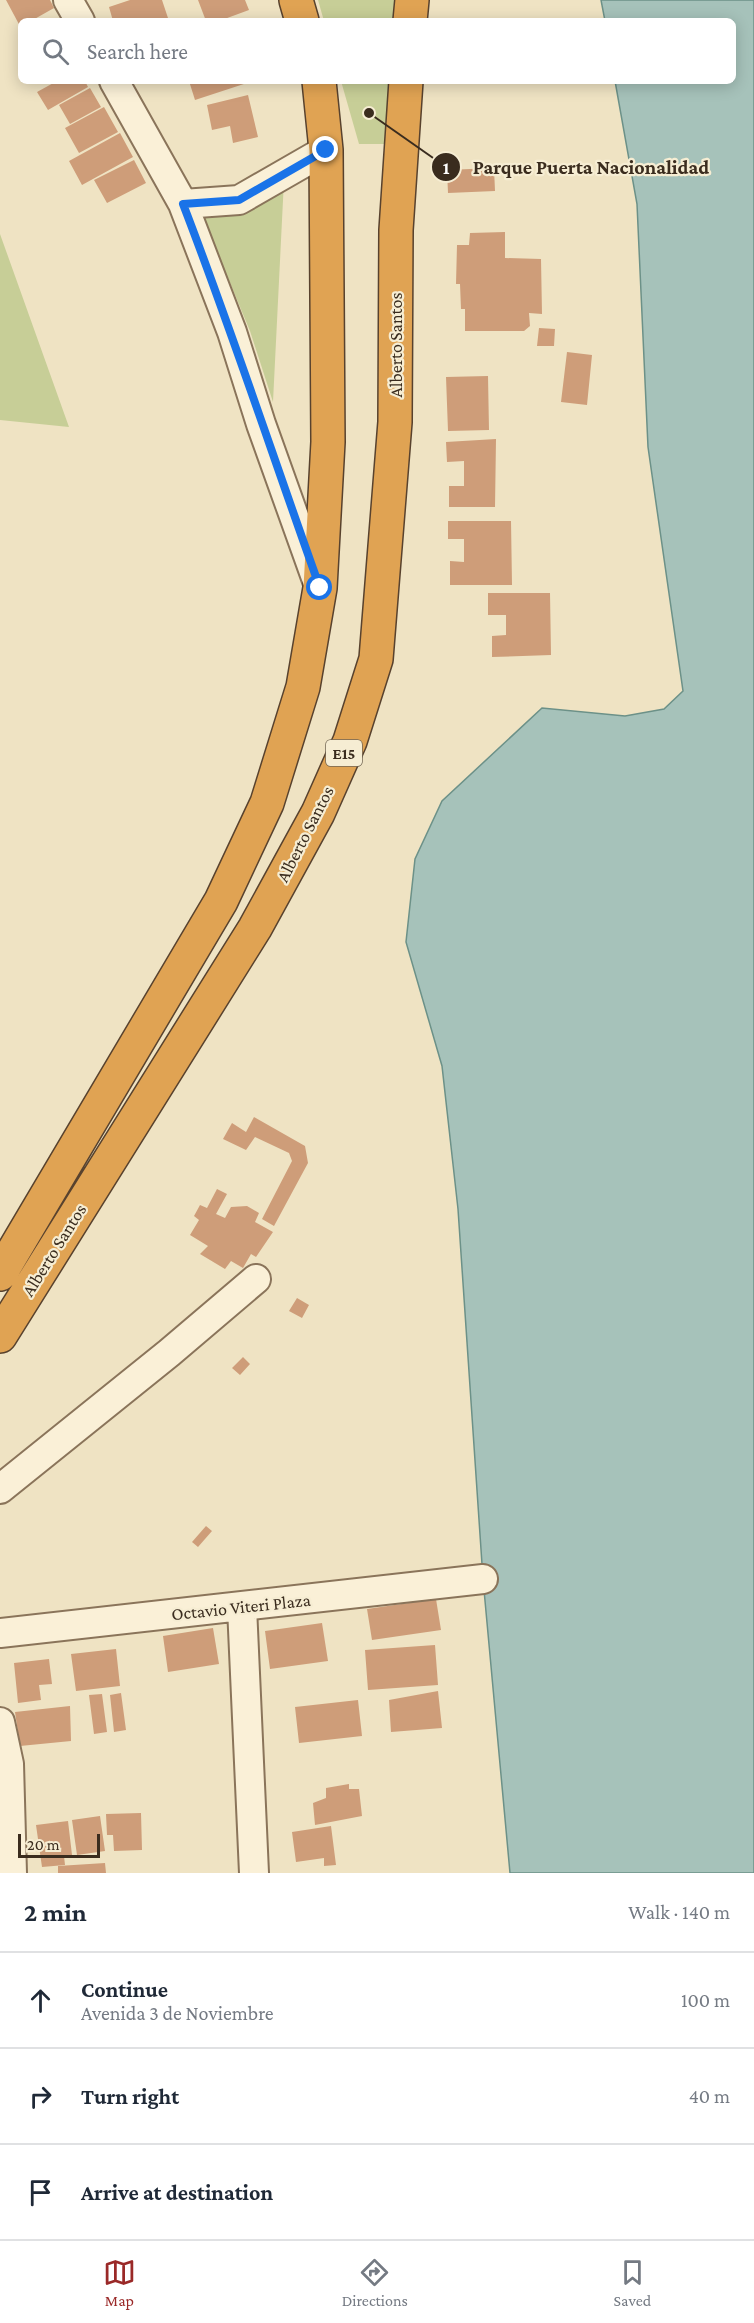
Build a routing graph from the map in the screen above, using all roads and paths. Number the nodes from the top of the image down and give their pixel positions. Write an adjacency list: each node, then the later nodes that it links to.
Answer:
1 (69, 0): 4 (street)
2 (296, 0): 5 (highway)
3 (412, 0): 6 (highway)
4 (78, 18)
5 (301, 18)
6 (411, 18)
7 (116, 84): 11 (street)
8 (319, 84): 10 (highway, Alberto Santos)
9 (406, 84): 15 (highway, Alberto Santos / E15)
10 (326, 150): 11 (street); 12 (highway, Alberto Santos)
11 (183, 204): 12 (street)
12 (320, 588): 13 (highway, Alberto Santos)
13 (0, 1274)
14 (256, 1279): 16 (street)
15 (0, 1336)
16 (0, 1489)
17 (483, 1579): 18 (street, Octavio Viteri Plaza)
18 (242, 1607): 19 (street, Octavio Viteri Plaza); 22 (street)
19 (0, 1633)
20 (0, 1722): 21 (street)
21 (12, 1873)
22 (254, 1873)

